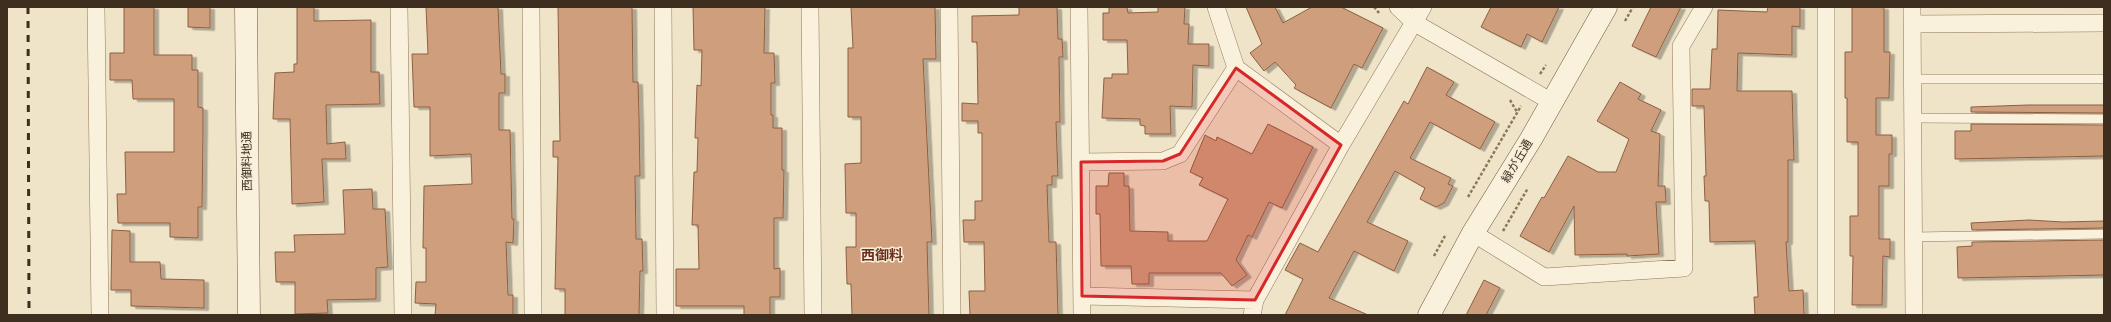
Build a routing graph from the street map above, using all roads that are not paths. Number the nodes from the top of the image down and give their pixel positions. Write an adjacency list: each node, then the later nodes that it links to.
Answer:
1 (96, 7): 32 (street)
2 (246, 7): 33 (street, 西御料地通)
3 (399, 7): 34 (street)
4 (531, 7): 35 (street)
5 (663, 7): 36 (street)
6 (810, 7): 37 (street)
7 (949, 7): 38 (street)
8 (1079, 7): 26 (street)
9 (1216, 7): 19 (street)
10 (1398, 7): 16 (street)
11 (1423, 7): 16 (street)
12 (1606, 7): 22 (street, 緑が丘通)
13 (1704, 7): 27 (street)
14 (1826, 7): 41 (street)
15 (1912, 7): 18 (street)
16 (1415, 22): 22 (street); 25 (street)
17 (2104, 23): 18 (street)
18 (1912, 24): 20 (street)
19 (1236, 68): 25 (street); 26 (street)
20 (1912, 79): 21 (lane); 23 (street)
21 (2104, 79)
22 (1552, 102): 27 (street, 緑が丘通)
23 (1912, 118): 24 (lane); 29 (street)
24 (2104, 119)
25 (1341, 145): 31 (street)
26 (1081, 162): 30 (street)
27 (1473, 233): 40 (street, 緑が丘通)
28 (2104, 234): 29 (lane)
29 (1913, 237): 42 (street)
30 (1082, 296): 31 (street); 39 (street)
31 (1254, 308)
32 (100, 315)
33 (249, 315)
34 (402, 315)
35 (533, 315)
36 (665, 315)
37 (813, 315)
38 (952, 315)
39 (1082, 315)
40 (1429, 315)
41 (1826, 315)
42 (1914, 315)

